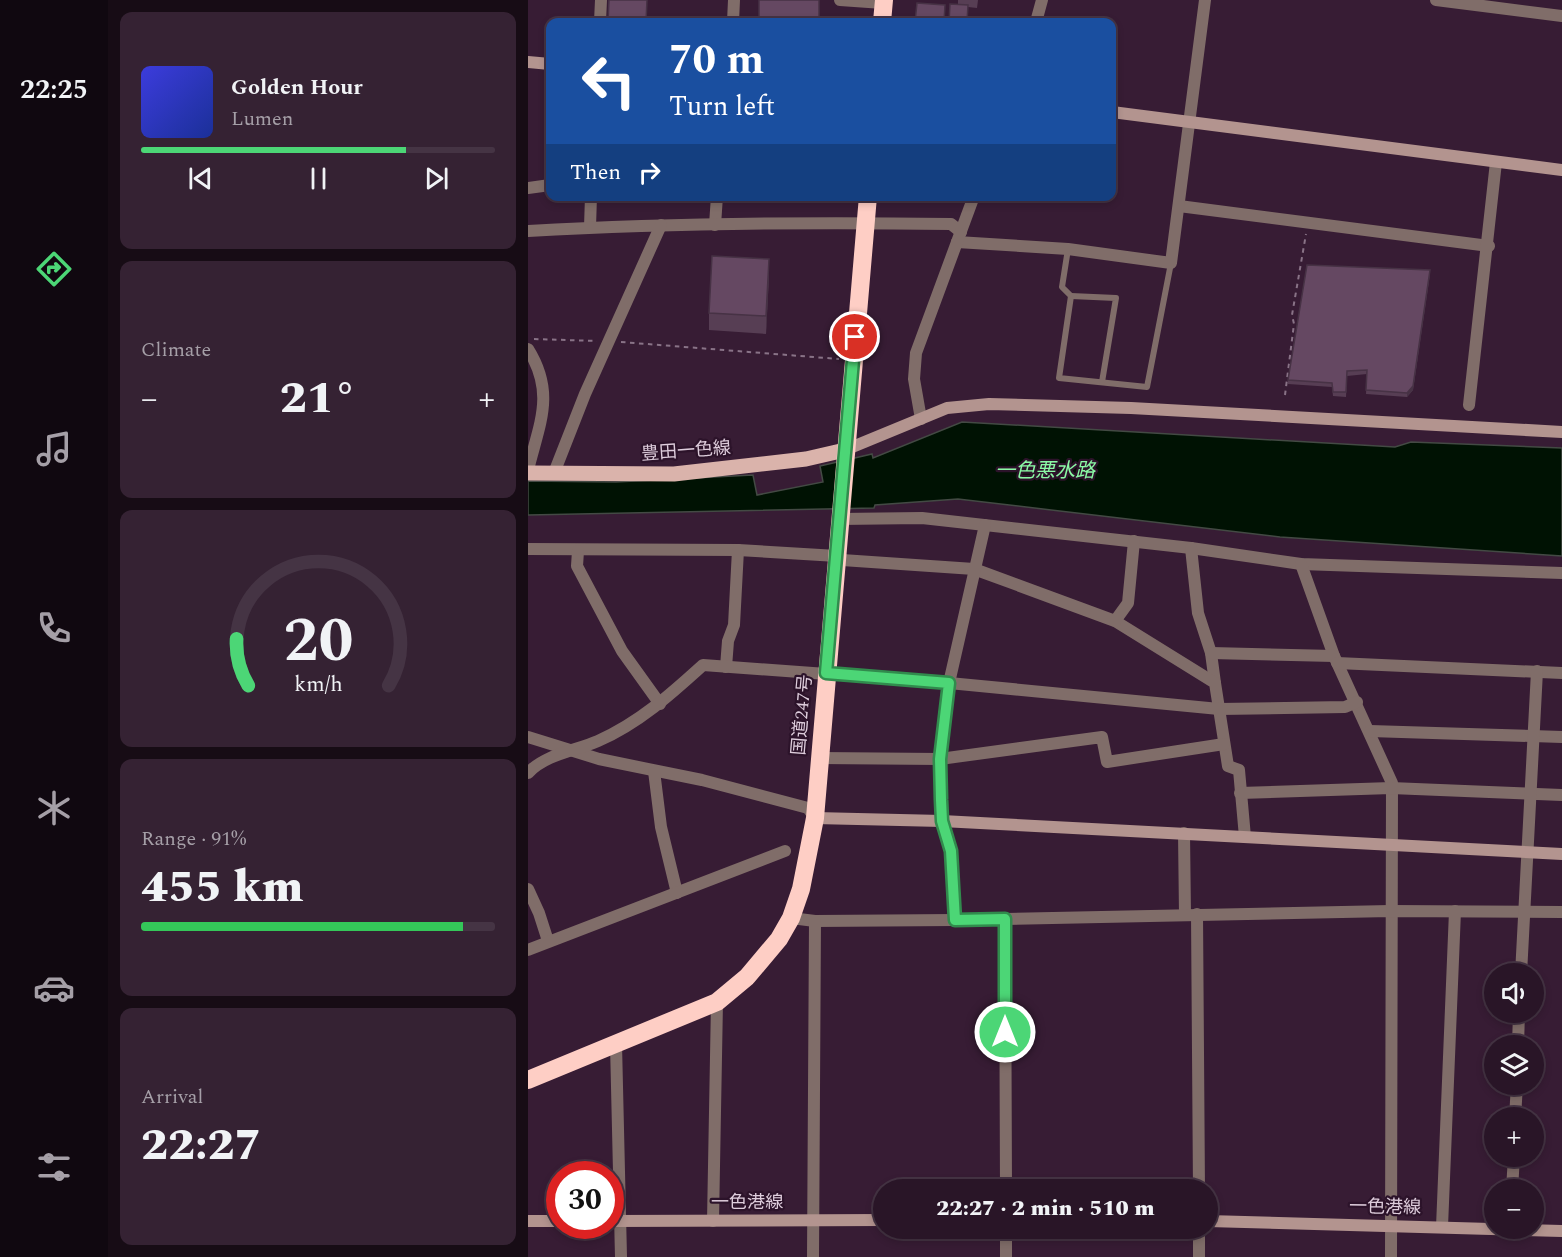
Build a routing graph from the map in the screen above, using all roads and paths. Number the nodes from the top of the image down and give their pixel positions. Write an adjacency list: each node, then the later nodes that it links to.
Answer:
1 (601, 0): 9 (street)
2 (734, 0): 10 (street)
3 (840, 0): 7 (street)
4 (1042, 0): 12 (street)
5 (1205, 0): 16 (street)
6 (1436, 0): 8 (street)
7 (883, 1): 11 (highway)
8 (1562, 16)
9 (600, 18)
10 (733, 18)
11 (882, 18)
12 (1037, 18)
13 (528, 62): 14 (street)
14 (546, 64)
15 (1116, 113): 16 (street)
16 (1189, 122): 17 (street); 25 (street)
17 (1496, 162): 18 (street); 33 (street)
18 (1562, 170)
19 (546, 186): 20 (street)
20 (528, 188)
21 (591, 201): 30 (street)
22 (717, 201): 29 (street)
23 (868, 201): 26 (highway, 国道247号)
24 (972, 201): 32 (street)
25 (1179, 206): 27 (street); 35 (street)
26 (866, 223): 29 (street); 32 (street); 46 (highway, 国道247号)
27 (1308, 223): 33 (street); 42 (path)
28 (662, 225): 29 (street); 30 (street); 38 (street)
29 (715, 225)
30 (590, 227): 31 (street)
31 (528, 231)
32 (959, 237): 34 (street); 44 (street)
33 (1489, 246): 43 (street)
34 (1068, 249): 35 (street); 36 (lane)
35 (1171, 262): 41 (lane)
36 (1071, 296): 41 (lane); 41 (lane)
37 (528, 339): 38 (path)
38 (609, 342): 40 (path); 48 (street)
39 (528, 349): 47 (street)
40 (846, 359)
41 (1102, 382)
42 (1285, 395)
43 (1469, 405)
44 (921, 419): 45 (street); 46 (street)
45 (1562, 432)
46 (844, 456): 48 (main road, 豊田一色線); 49 (highway, 国道247号)
47 (528, 472): 48 (main road, 豊田一色線)
48 (554, 473)
49 (840, 514): 50 (street); 56 (highway, 国道247号)
50 (984, 525): 51 (street); 58 (street)
51 (1134, 541): 52 (street); 60 (street)
52 (1191, 548): 57 (street); 61 (street)
53 (528, 549): 55 (street)
54 (738, 550): 55 (street); 56 (street); 63 (street)
55 (578, 551): 70 (street)
56 (837, 556): 58 (street); 65 (highway, 国道247号)
57 (1301, 564): 59 (street); 62 (street)
58 (974, 569): 60 (street); 67 (street)
59 (1562, 573)
60 (1115, 621): 68 (street)
61 (1211, 653): 62 (street); 68 (street)
62 (1336, 659): 64 (street); 69 (street)
63 (726, 667): 65 (street); 70 (street)
64 (1537, 671): 66 (street); 73 (street)
65 (826, 673): 67 (street); 78 (highway, 国道247号)
66 (1562, 673)
67 (949, 683): 71 (street); 79 (street)
68 (1215, 683): 71 (street)
69 (1357, 702): 71 (street); 72 (street)
70 (660, 704): 77 (street)
71 (1219, 709): 76 (street)
72 (1370, 731): 73 (street); 82 (street)
73 (1533, 735): 75 (street); 83 (street)
74 (528, 737): 77 (street)
75 (1562, 737)
76 (1224, 744): 79 (street); 84 (street)
77 (572, 750): 80 (street); 81 (street)
78 (818, 758): 79 (street); 86 (highway, 国道247号)
79 (940, 759): 87 (street)
80 (654, 771): 86 (street); 95 (street)
81 (528, 772)
82 (1391, 788): 83 (street); 84 (street); 90 (street)
83 (1530, 793): 85 (street); 92 (street)
84 (1240, 794): 89 (street)
85 (1562, 795)
86 (815, 818): 87 (street); 101 (highway, 国道247号)
87 (942, 821): 88 (street); 103 (street)
88 (1184, 833): 89 (street); 100 (street)
89 (1245, 837): 90 (street)
90 (1390, 845): 92 (street); 96 (street)
91 (784, 851): 95 (street)
92 (1527, 852): 93 (street); 98 (street)
93 (1562, 854)
94 (528, 889): 105 (street)
95 (677, 893): 105 (street)
96 (1390, 911): 97 (street); 100 (street); 121 (street)
97 (1455, 911): 98 (street); 122 (street)
98 (1523, 912): 99 (street); 107 (street)
99 (1562, 912)
100 (1191, 915): 102 (street); 113 (street)
101 (791, 918): 104 (street); 108 (highway, 国道247号)
102 (1005, 919): 103 (street); 112 (street)
103 (955, 920): 104 (street)
104 (815, 921): 114 (street)
105 (548, 941): 106 (street)
106 (528, 950)
107 (1521, 963)
108 (717, 1002): 109 (highway, 国道247号); 119 (street)
109 (616, 1044): 110 (highway, 国道247号); 111 (street)
110 (528, 1079)
111 (616, 1161)
112 (1006, 1179)
113 (1199, 1179)
114 (814, 1220): 115 (street, 一色港線); 119 (street, 一色港線); 130 (street)
115 (873, 1220)
116 (528, 1221): 117 (street)
117 (546, 1221)
118 (624, 1221): 119 (street, 一色港線)
119 (713, 1221)
120 (1218, 1221): 121 (street, 一色港線)
121 (1391, 1225): 122 (street, 一色港線); 133 (street)
122 (1442, 1227): 123 (street, 一色港線)
123 (1484, 1228)
124 (1544, 1230): 125 (street, 一色港線)
125 (1562, 1231)
126 (618, 1239): 129 (street)
127 (1006, 1239): 131 (street)
128 (1200, 1239): 132 (street)
129 (621, 1257)
130 (813, 1257)
131 (1006, 1257)
132 (1199, 1257)
133 (1391, 1257)

